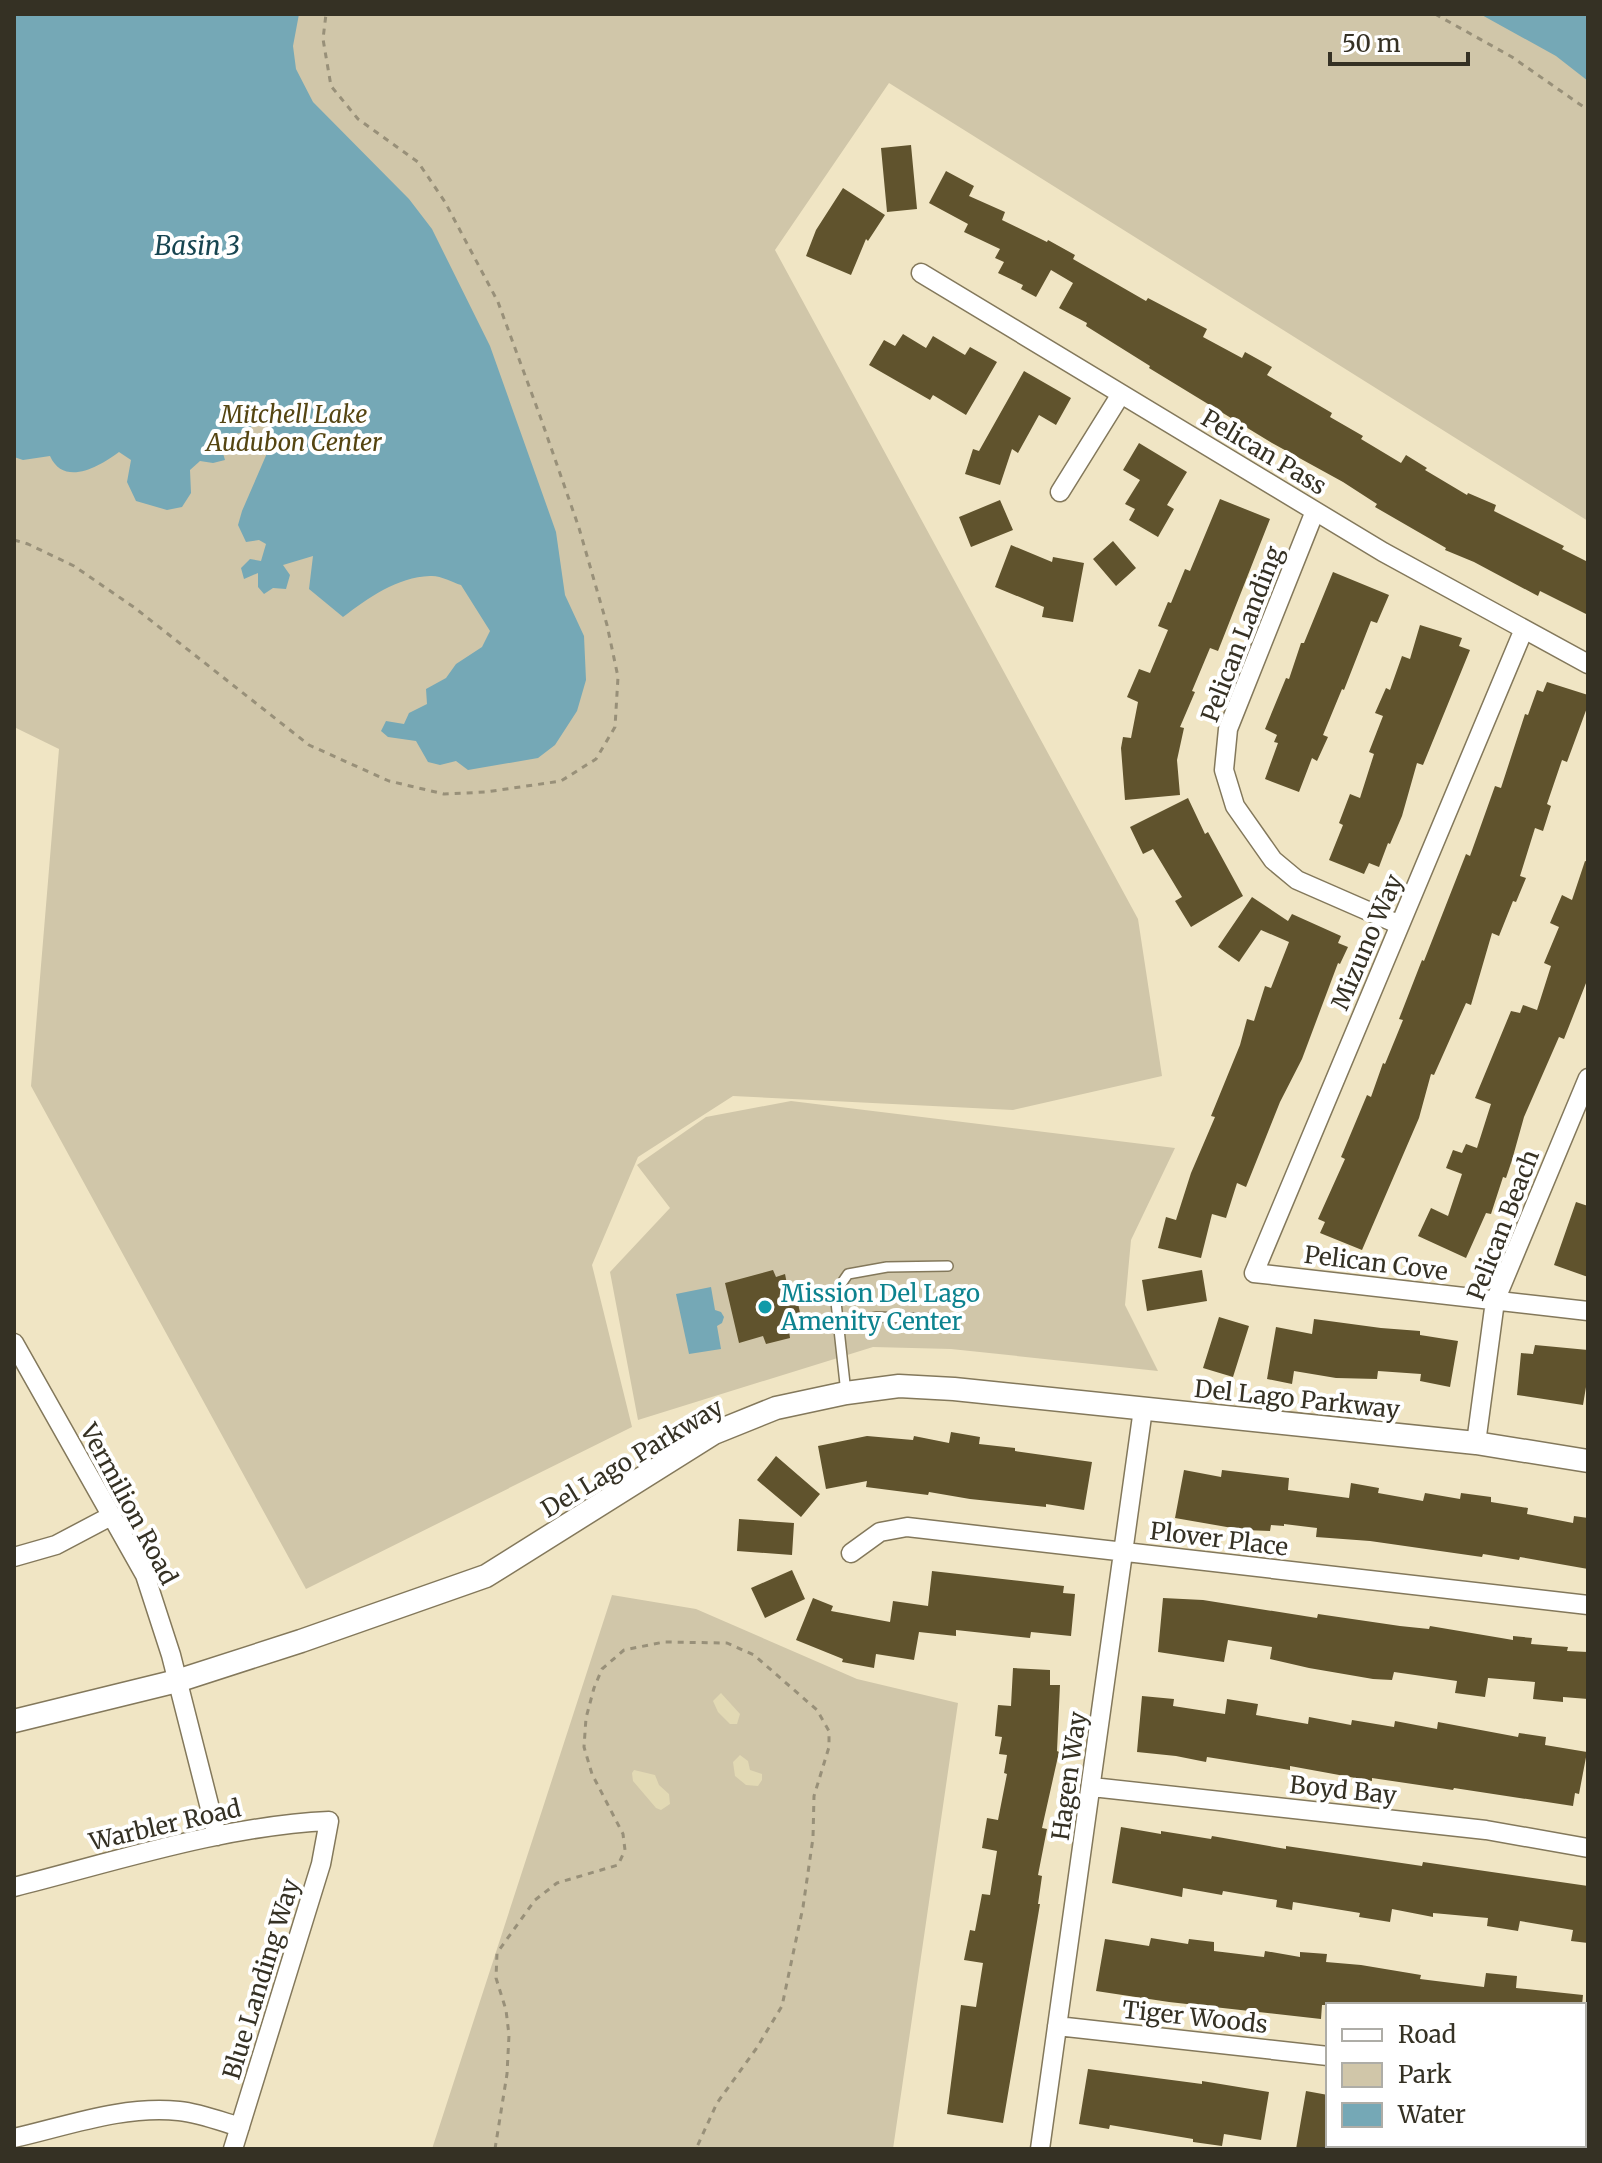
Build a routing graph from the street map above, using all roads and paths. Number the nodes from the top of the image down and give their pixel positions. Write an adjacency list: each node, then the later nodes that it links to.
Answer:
1 (326, 14): 8 (path)
2 (1435, 14): 3 (path)
3 (1588, 110)
4 (921, 273): 5 (street, Pelican Pass)
5 (1121, 394): 6 (street); 7 (street, Pelican Pass)
6 (1060, 492)
7 (1315, 511): 9 (street, Pelican Pass); 11 (street, Pelican Landing)
8 (14, 540)
9 (1524, 629): 10 (street, Pelican Pass); 11 (street, Mizuno Way)
10 (1588, 664)
11 (1400, 925): 14 (street, Mizuno Way)
12 (1588, 1078): 15 (street, Pelican Beach)
13 (948, 1266): 18 (lane)
14 (1254, 1273): 15 (street, Pelican Cove)
15 (1495, 1301): 16 (street, Pelican Cove); 22 (street, Pelican Beach)
16 (1588, 1311)
17 (941, 1319): 18 (lane)
18 (839, 1325): 20 (lane)
19 (14, 1343): 24 (street, Vermilion Road)
20 (846, 1393): 21 (street, Del Lago Parkway); 29 (street, Del Lago Parkway)
21 (1143, 1409): 22 (street, Del Lago Parkway); 25 (street, Hagen Way)
22 (1476, 1443): 23 (street, Del Lago Parkway)
23 (1588, 1461)
24 (111, 1516): 27 (street); 29 (street, Vermilion Road)
25 (1124, 1552): 26 (street, Plover Place); 28 (street, Plover Place); 31 (street, Hagen Way)
26 (851, 1553)
27 (14, 1557)
28 (1588, 1605)
29 (177, 1681): 30 (street, Del Lago Parkway); 33 (street, Vermilion Road)
30 (14, 1721)
31 (1092, 1787): 34 (street, Boyd Bay); 36 (street, Hagen Way)
32 (329, 1821): 33 (street, Warbler Road); 38 (street, Blue Landing Way)
33 (217, 1836): 35 (street, Warbler Road)
34 (1588, 1848)
35 (14, 1887)
36 (1057, 2026): 37 (street, Tiger Woods); 43 (street, Hagen Way)
37 (1326, 2056)
38 (240, 2127): 39 (street); 40 (street, Blue Landing Way)
39 (14, 2138)
40 (233, 2149)
41 (495, 2149): 42 (path)
42 (696, 2149)
43 (1040, 2149)

